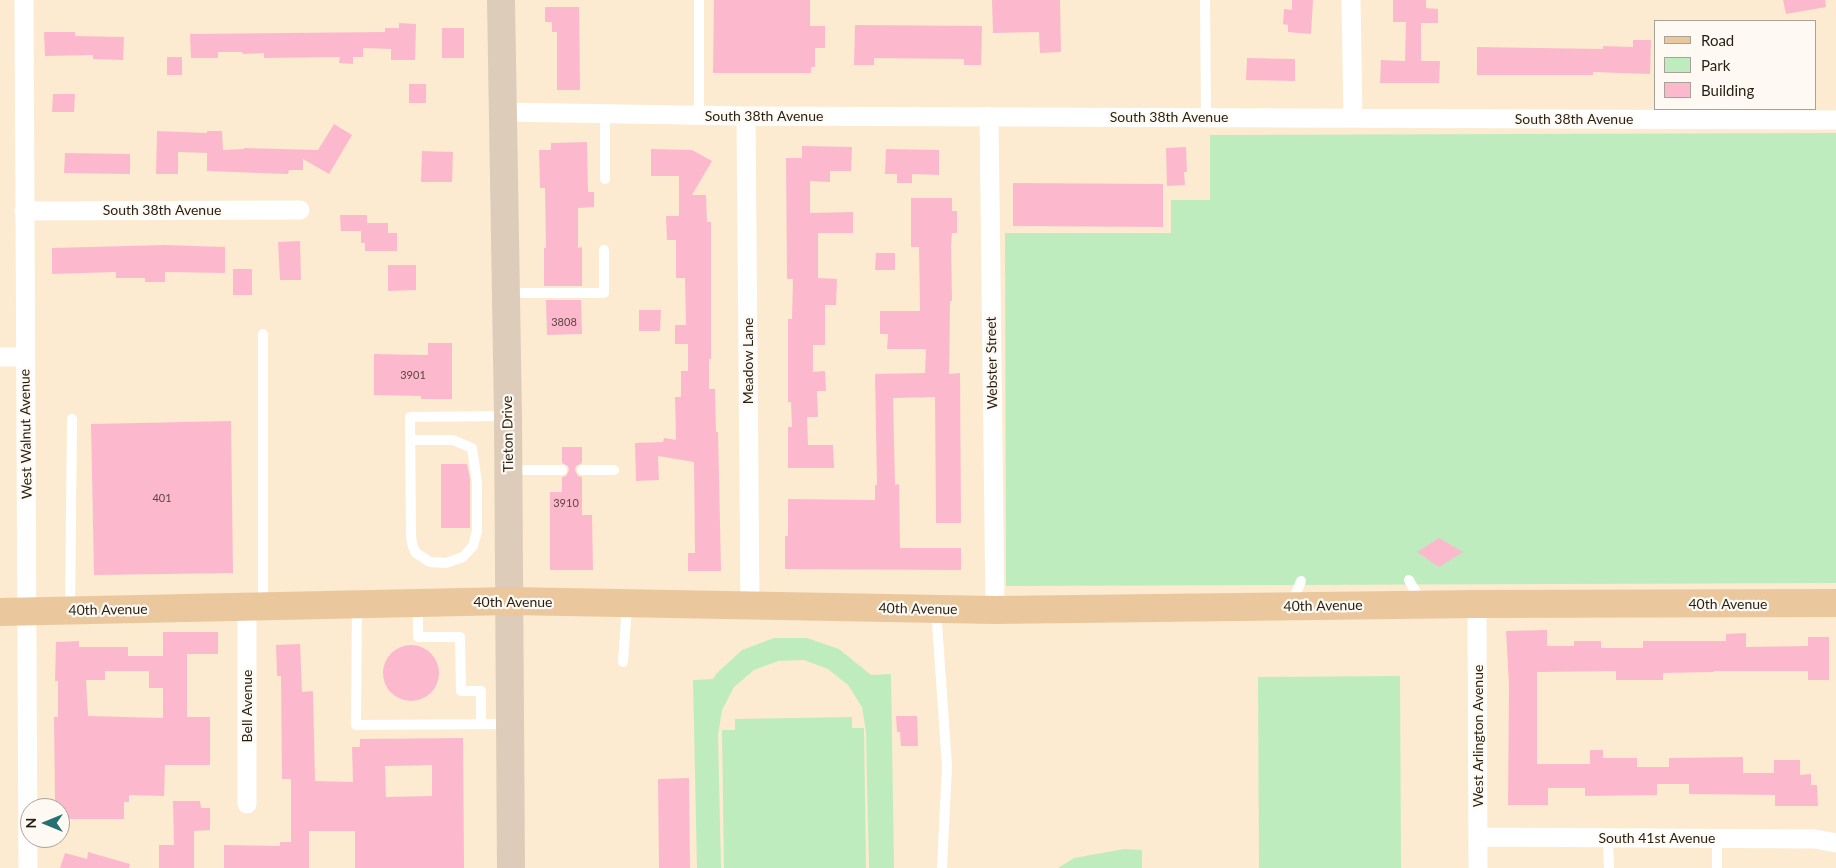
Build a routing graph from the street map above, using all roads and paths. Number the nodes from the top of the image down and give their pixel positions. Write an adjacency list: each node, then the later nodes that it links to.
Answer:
1 (24, 0): 16 (street, West Walnut Avenue)
2 (501, 0): 6 (main road, Tieton Drive)
3 (699, 0): 8 (lane)
4 (1205, 0): 11 (lane)
5 (1352, 0): 12 (street)
6 (502, 112): 7 (street, South 38th Avenue); 18 (main road, Tieton Drive)
7 (604, 114): 8 (street, South 38th Avenue); 14 (lane)
8 (698, 115): 9 (street, South 38th Avenue)
9 (746, 116): 10 (street, South 38th Avenue); 38 (street, Meadow Lane)
10 (989, 116): 11 (street, South 38th Avenue); 42 (street, Webster Street)
11 (1206, 117): 12 (street, South 38th Avenue)
12 (1353, 118): 13 (street, South 38th Avenue)
13 (1836, 120)
14 (605, 180)
15 (300, 210): 16 (street, South 38th Avenue)
16 (24, 211): 20 (street, West Walnut Avenue)
17 (604, 250): 18 (lane)
18 (506, 293): 22 (main road, Tieton Drive)
19 (262, 334): 39 (lane)
20 (25, 356): 21 (street); 45 (street, West Walnut Avenue)
21 (0, 357)
22 (508, 416): 24 (lane); 25 (main road, Tieton Drive)
23 (72, 419): 43 (lane)
24 (411, 440): 24 (lane)
25 (509, 470): 26 (lane); 31 (main road, Tieton Drive)
26 (562, 470)
27 (582, 470): 28 (lane)
28 (614, 470)
29 (1409, 580): 37 (lane)
30 (1301, 581): 40 (lane)
31 (510, 601): 33 (main road, 40th Avenue); 34 (main road, 40th Avenue); 48 (main road, Tieton Drive)
32 (1836, 603): 35 (main road, 40th Avenue)
33 (418, 604): 36 (main road, 40th Avenue); 47 (lane)
34 (627, 604): 38 (main road, 40th Avenue); 46 (lane)
35 (1477, 604): 37 (main road, 40th Avenue); 50 (street, West Arlington Avenue)
36 (357, 605): 39 (main road, 40th Avenue); 47 (lane)
37 (1423, 605): 40 (main road, 40th Avenue)
38 (750, 606): 41 (main road, 40th Avenue)
39 (255, 607): 43 (main road, 40th Avenue); 49 (street, Bell Avenue)
40 (1291, 607): 42 (main road, 40th Avenue)
41 (936, 609): 42 (main road, 40th Avenue); 56 (lane)
42 (995, 610)
43 (70, 611): 45 (main road, 40th Avenue)
44 (0, 612): 45 (main road, 40th Avenue)
45 (28, 612): 54 (street, West Walnut Avenue)
46 (623, 662)
47 (482, 724): 48 (lane)
48 (510, 724): 55 (main road, Tieton Drive)
49 (247, 804)
50 (1478, 837): 51 (street, South 41st Avenue); 57 (street, West Arlington Avenue)
51 (1608, 838): 52 (street, South 41st Avenue); 58 (lane)
52 (1716, 839): 53 (street, South 41st Avenue); 59 (lane)
53 (1836, 843)
54 (28, 868)
55 (511, 868)
56 (942, 868)
57 (1478, 868)
58 (1609, 868)
59 (1717, 868)

